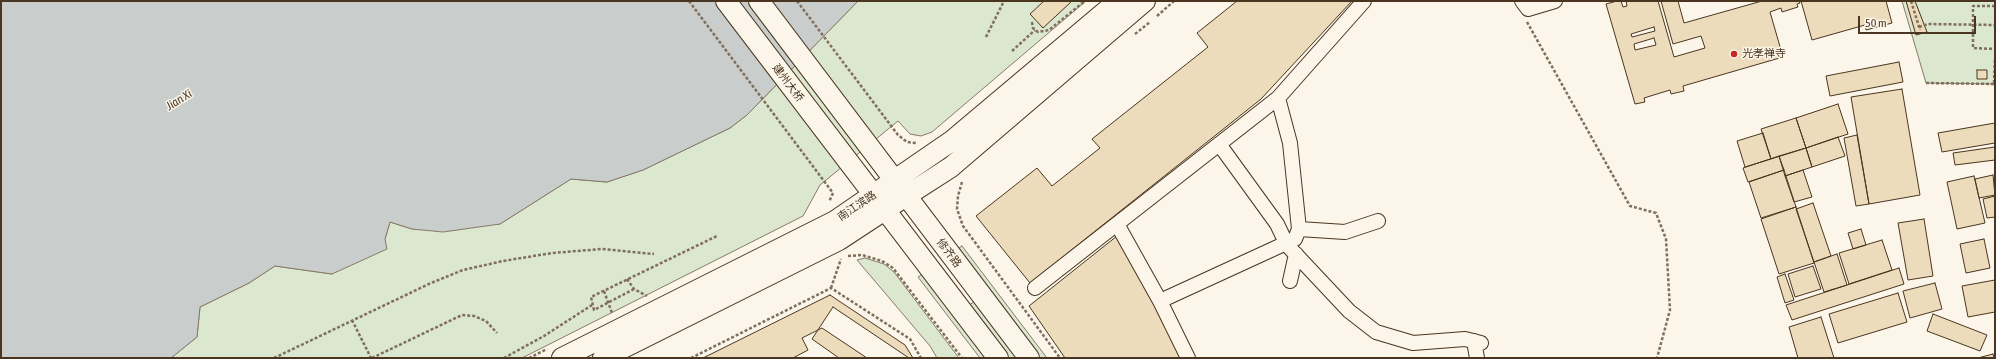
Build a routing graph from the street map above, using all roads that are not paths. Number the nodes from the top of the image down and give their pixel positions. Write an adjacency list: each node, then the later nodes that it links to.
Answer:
1 (726, 1): 11 (main road, 建州大桥)
2 (759, 1): 10 (main road, 修齐路)
3 (1118, 1): 10 (main road, 南江滨路)
4 (1146, 1): 10 (main road, 南江滨路)
5 (1364, 1): 8 (street)
6 (1522, 1): 7 (street)
7 (1555, 1)
8 (1278, 98): 9 (street); 14 (street)
9 (1219, 144): 13 (street); 15 (street)
10 (900, 188): 11 (main road, 南江滨路); 22 (main road, 修齐路)
11 (879, 203): 19 (main road, 南江滨路); 20 (main road, 南江滨路); 21 (main road)
12 (1378, 220): 14 (street)
13 (1117, 224): 17 (street); 18 (street)
14 (1299, 229): 15 (street)
15 (1291, 249): 16 (street); 18 (street); 24 (street)
16 (1290, 281)
17 (1035, 288)
18 (1160, 301): 23 (street)
19 (562, 358)
20 (603, 358)
21 (998, 358)
22 (1028, 358)
23 (1188, 358)
24 (1477, 358)

